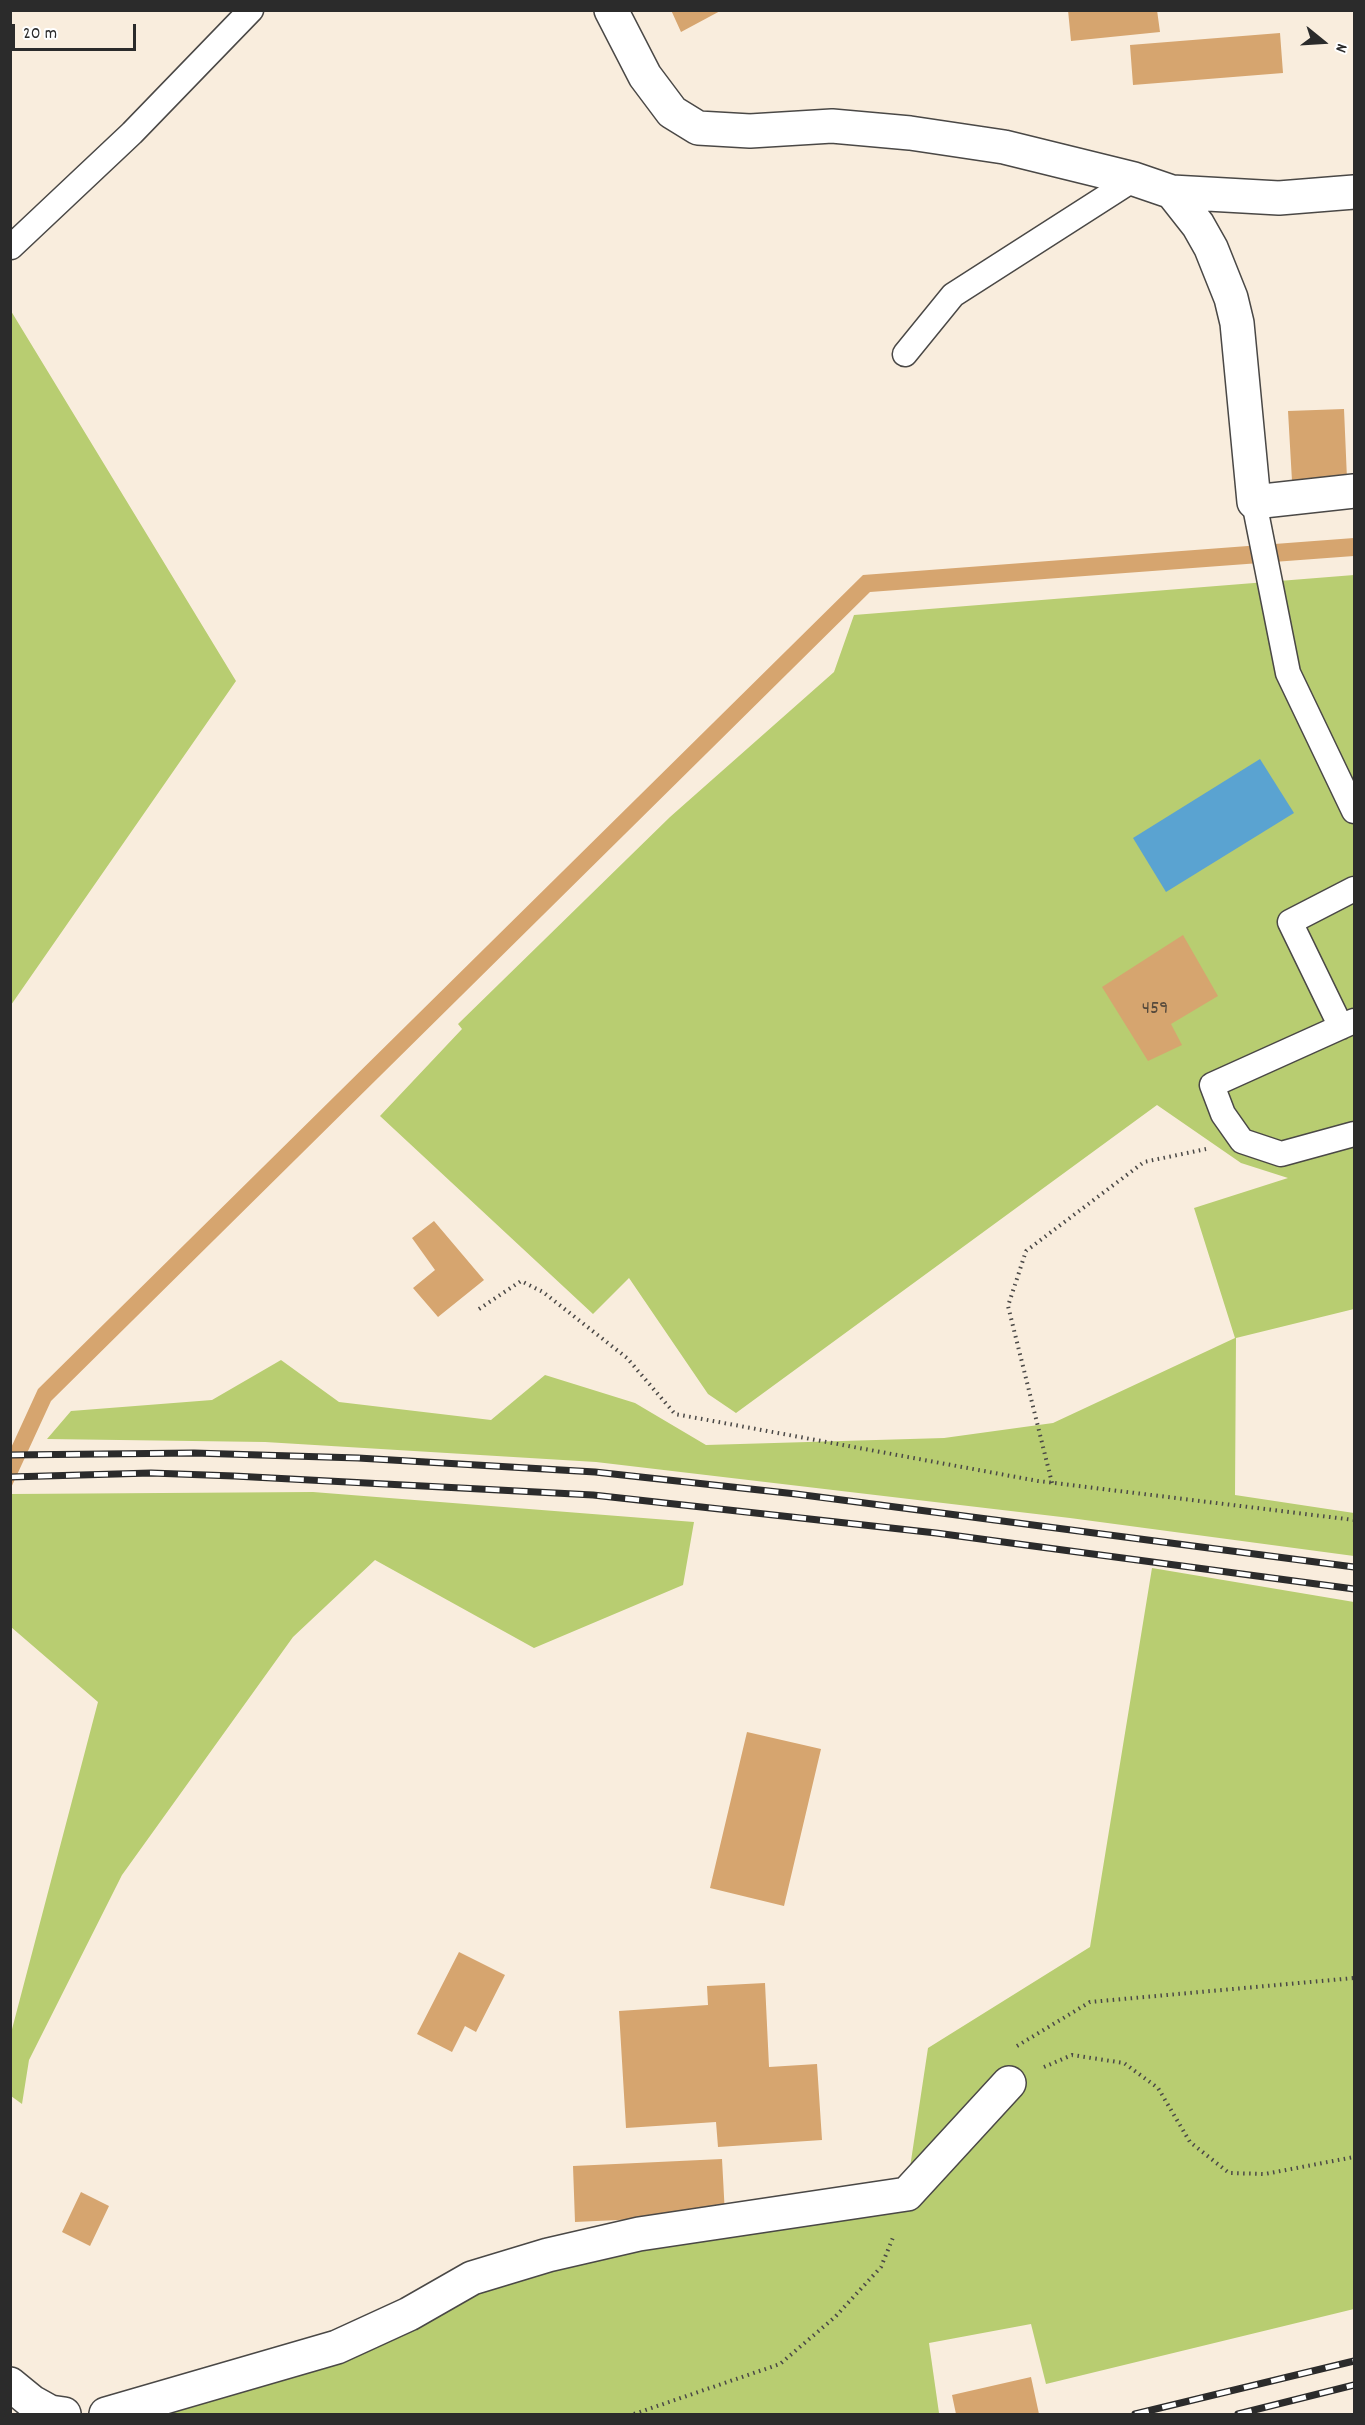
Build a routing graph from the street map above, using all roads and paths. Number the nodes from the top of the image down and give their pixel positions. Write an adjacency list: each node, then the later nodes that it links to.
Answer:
1 (251, 10): 6 (lane)
2 (612, 10): 3 (street)
3 (1134, 179): 4 (street); 7 (lane)
4 (1172, 192): 5 (street); 9 (street)
5 (1354, 192)
6 (11, 247)
7 (905, 354)
8 (1354, 491): 9 (street)
9 (1254, 502): 10 (lane)
10 (1354, 811)
11 (1354, 889): 12 (lane)
12 (1348, 1024): 14 (lane)
13 (1354, 1134): 14 (lane)
14 (1242, 1142): 16 (path)
15 (479, 1309): 16 (path)
16 (1053, 1484): 17 (path)
17 (1354, 1520)
18 (1354, 1978): 19 (path)
19 (1009, 2083): 20 (path); 21 (street)
20 (1354, 2157)
21 (907, 2194): 24 (street); 25 (path)
22 (10, 2385): 23 (street)
23 (64, 2415)
24 (106, 2415)
25 (634, 2415)

